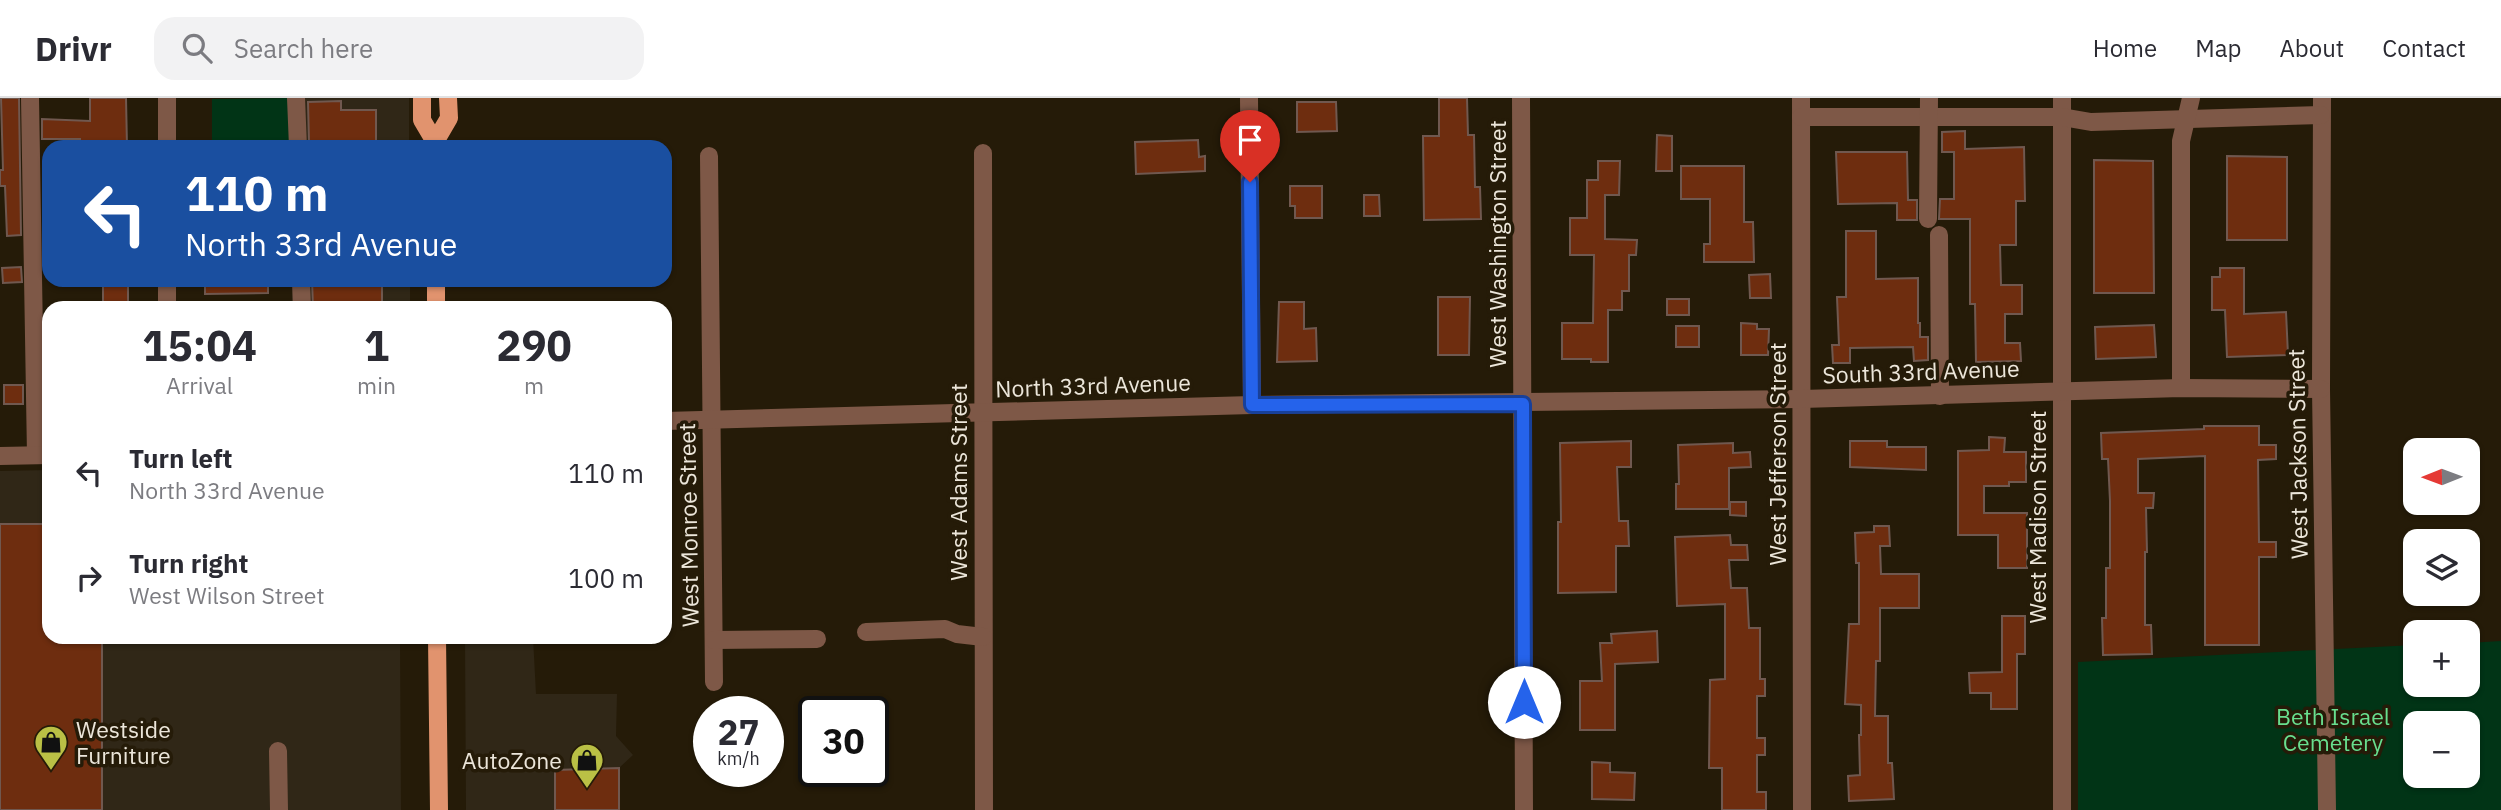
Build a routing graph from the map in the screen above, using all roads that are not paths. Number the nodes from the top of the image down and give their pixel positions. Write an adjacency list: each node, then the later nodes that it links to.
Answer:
1 (30, 98): 35 (street)
2 (167, 98): 17 (street)
3 (296, 98): 18 (street)
4 (422, 98): 19 (main road)
5 (449, 98): 20 (main road)
6 (1249, 98): 31 (street)
7 (1521, 98): 30 (street, West Washington Street)
8 (1801, 98): 13 (street, West Jefferson Street)
9 (1929, 98): 14 (street)
10 (2062, 98): 15 (street, West Madison Street)
11 (2191, 98): 16 (street)
12 (2322, 106): 16 (street); 26 (street, West Jackson Street)
13 (1801, 117): 14 (street); 29 (street, West Jefferson Street)
14 (1929, 117): 15 (street); 23 (street)
15 (2062, 117): 16 (street); 27 (street, West Madison Street)
16 (2186, 120): 25 (street)
17 (167, 140)
18 (298, 140)
19 (433, 140)
20 (437, 140)
21 (983, 153): 32 (street, West Adams Street)
22 (709, 156): 33 (street, West Monroe Street)
23 (1928, 219)
24 (1939, 235): 28 (street)
25 (2181, 388): 26 (street, South 33rd Avenue); 27 (street, South 33rd Avenue)
26 (2321, 389): 51 (street, West Jackson Street)
27 (2061, 390): 28 (street, South 33rd Avenue); 50 (street, West Madison Street)
28 (1940, 396): 29 (street, South 33rd Avenue)
29 (1802, 399): 30 (street, South 33rd Avenue); 49 (street, West Jefferson Street)
30 (1523, 404): 31 (street, North 33rd Avenue); 48 (street, West Washington Street)
31 (1252, 405): 32 (street, North 33rd Avenue)
32 (982, 413): 33 (street, North 33rd Avenue); 39 (street, West Adams Street)
33 (711, 420): 34 (street, North 33rd Avenue); 41 (street, West Monroe Street)
34 (672, 421)
35 (42, 428)
36 (42, 455): 37 (street)
37 (0, 456)
38 (866, 632): 39 (street)
39 (983, 638): 47 (street, West Adams Street)
40 (817, 639): 41 (street)
41 (713, 640): 43 (street, West Monroe Street)
42 (437, 644): 46 (main road)
43 (714, 682)
44 (278, 751): 45 (street)
45 (279, 810)
46 (439, 810)
47 (984, 810)
48 (1524, 810)
49 (1802, 810)
50 (2062, 810)
51 (2327, 810)

